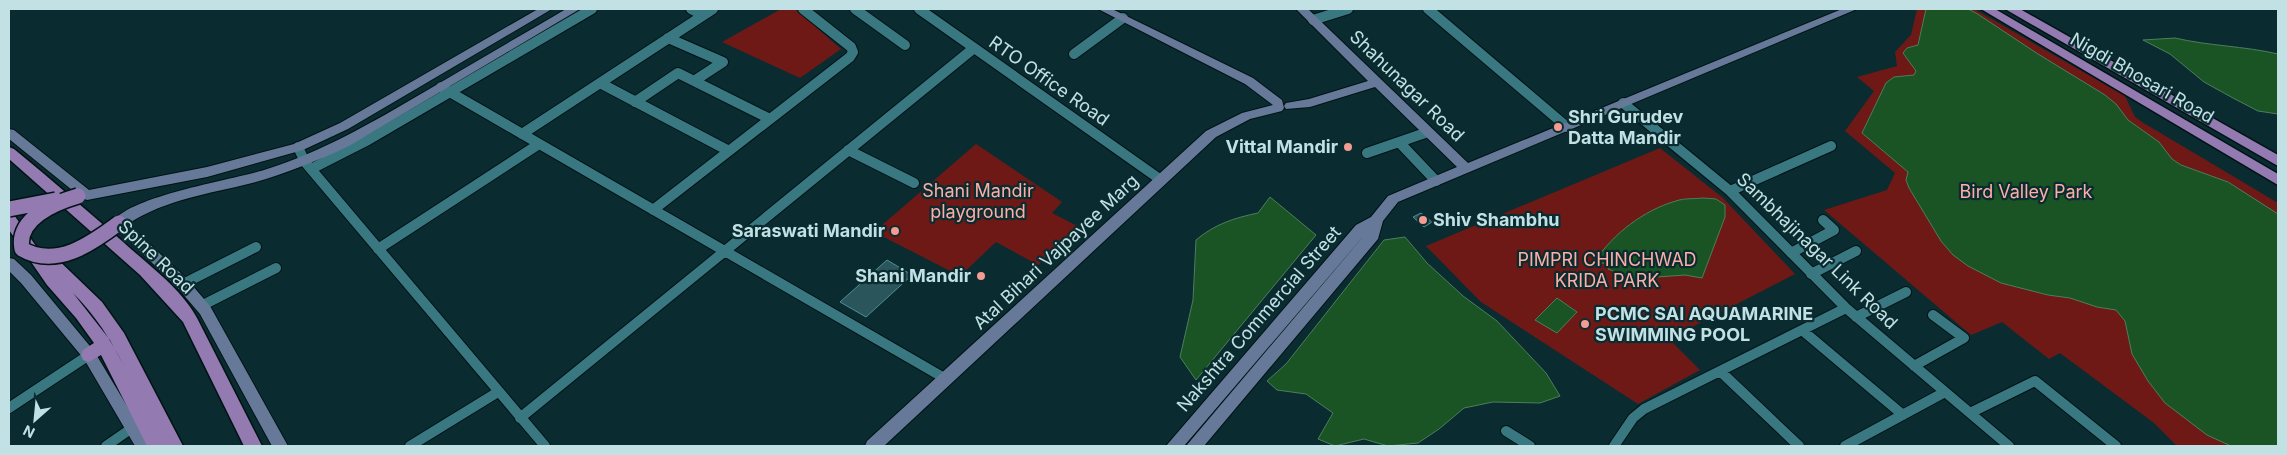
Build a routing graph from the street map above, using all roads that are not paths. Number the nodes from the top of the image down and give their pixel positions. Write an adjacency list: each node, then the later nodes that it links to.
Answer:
1 (546, 9): 38 (street)
2 (574, 9): 26 (street)
3 (592, 9): 26 (street)
4 (691, 9): 5 (street)
5 (698, 9)
6 (713, 9): 19 (street)
7 (803, 9): 30 (street)
8 (855, 9): 20 (street)
9 (919, 9): 21 (street, RTO Office Road)
10 (1104, 9): 17 (street)
11 (1302, 9): 18 (street, Shahunagar Road)
12 (1348, 9): 18 (street)
13 (1428, 9): 31 (street)
14 (1851, 9): 28 (street, Nakshtra Commercial Street)
15 (1987, 9): 47 (main road, Nigdi Bhosari Road)
16 (2010, 9): 43 (main road, Nigdi Bhosari Road)
17 (1123, 18): 22 (street); 29 (street)
18 (1313, 20): 24 (street, Shahunagar Road)
19 (668, 38): 23 (street); 25 (street)
20 (905, 45)
21 (974, 48): 39 (street); 46 (street, RTO Office Road)
22 (1074, 54)
23 (694, 81): 27 (street); 30 (street)
24 (1377, 82): 29 (street, Atal Bihari Vajpayee Marg); 32 (street, Shahunagar Road)
25 (600, 83): 27 (street); 34 (street)
26 (445, 90): 34 (street); 44 (street)
27 (635, 102): 40 (street)
28 (1623, 103): 31 (street, Nakshtra Commercial Street); 50 (street, Sambhajinagar Link Road)
29 (1282, 106): 46 (street, Atal Bihari Vajpayee Marg)
30 (770, 119): 40 (street)
31 (1567, 127): 45 (street, Nakshtra Commercial Street)
32 (1428, 132): 35 (street); 45 (street, Shahunagar Road)
33 (9, 133): 51 (street)
34 (522, 134): 36 (street)
35 (1399, 142): 42 (street); 48 (street)
36 (538, 144): 53 (street); 61 (street)
37 (1831, 146): 50 (street)
38 (298, 147): 44 (street); 51 (street)
39 (848, 150): 49 (street); 62 (street)
40 (728, 151): 53 (street)
41 (9, 152): 93 (main road, Spine Road)
42 (1367, 153)
43 (2278, 161)
44 (308, 165): 57 (street); 61 (street)
45 (1466, 168): 48 (street, Nakshtra Commercial Street)
46 (1162, 180): 80 (street, Atal Bihari Vajpayee Marg)
47 (2278, 180)
48 (1436, 181): 55 (street, Nakshtra Commercial Street)
49 (914, 183)
50 (1730, 191): 64 (street, Sambhajinagar Link Road)
51 (78, 196): 52 (main road, bridge); 60 (main road, bridge)
52 (9, 209)
53 (652, 210): 62 (street)
54 (9, 219): 76 (main road)
55 (1376, 220): 98 (street, Nakshtra Commercial Street); 99 (street, Nakshtra Commercial Street)
56 (1823, 220): 64 (street)
57 (119, 222): 65 (main road, bridge); 69 (street, Spine Road)
58 (9, 239): 60 (main road)
59 (256, 247): 69 (street)
60 (22, 249): 65 (main road, bridge)
61 (378, 250): 81 (street)
62 (724, 251): 80 (street); 86 (street)
63 (1856, 251): 68 (street)
64 (1790, 253): 68 (street, Sambhajinagar Link Road)
65 (46, 257): 92 (main road)
66 (9, 263): 77 (street)
67 (276, 268): 71 (street)
68 (1811, 274): 72 (street, Sambhajinagar Link Road)
69 (183, 284): 71 (street, Spine Road)
70 (1906, 292): 74 (street)
71 (201, 306): 94 (street, Spine Road)
72 (1846, 308): 74 (street, Sambhajinagar Link Road); 75 (street)
73 (1934, 314): 78 (street)
74 (1856, 317): 78 (street, Sambhajinagar Link Road)
75 (1802, 330): 79 (street); 85 (street)
76 (104, 346): 77 (main road); 91 (main road)
77 (89, 355): 83 (street); 87 (street)
78 (1914, 366): 82 (street, Sambhajinagar Link Road)
79 (1720, 371): 101 (street); 102 (street)
80 (946, 379): 97 (street, Atal Bihari Vajpayee Marg)
81 (498, 392): 86 (street); 95 (street)
82 (1945, 392): 84 (street, Sambhajinagar Link Road); 85 (street)
83 (9, 408)
84 (1970, 413): 104 (street, Sambhajinagar Link Road); 105 (street)
85 (1903, 415): 103 (street)
86 (520, 418): 96 (street)
87 (132, 428): 89 (street); 90 (street)
88 (1506, 431): 100 (street)
89 (106, 446)
90 (143, 446)
91 (156, 446)
92 (174, 446)
93 (253, 446)
94 (280, 446)
95 (410, 446)
96 (545, 446)
97 (873, 446)
98 (1174, 446)
99 (1194, 446)
100 (1530, 446)
101 (1614, 446)
102 (1799, 446)
103 (1845, 446)
104 (2009, 446)
105 (2116, 446)

